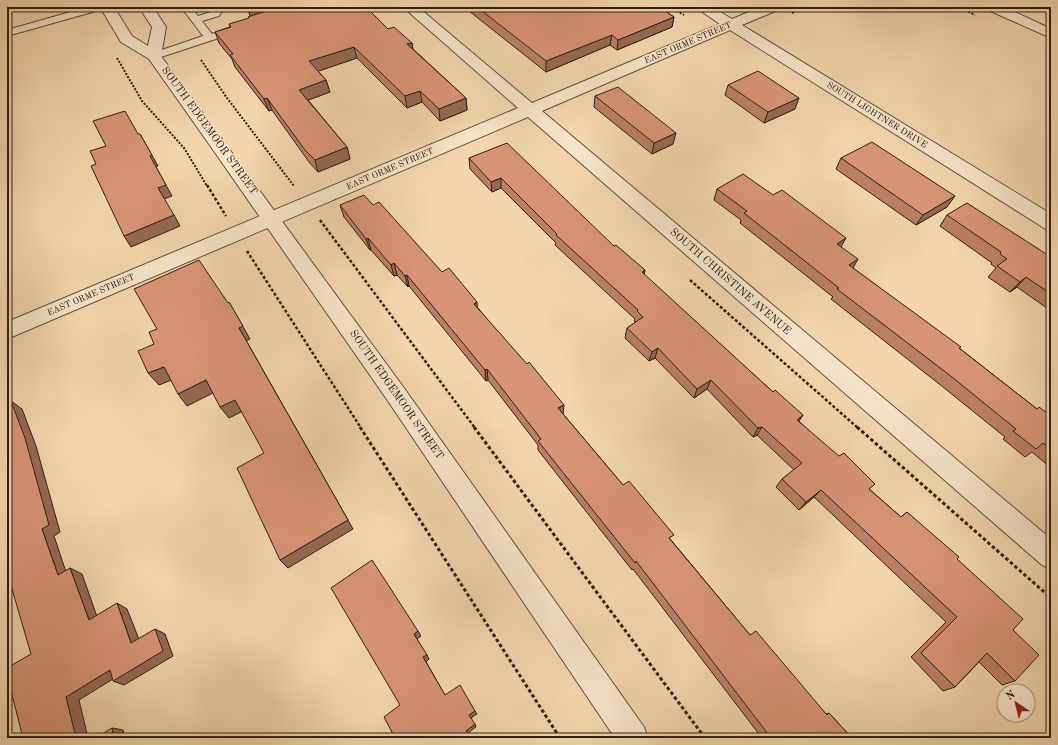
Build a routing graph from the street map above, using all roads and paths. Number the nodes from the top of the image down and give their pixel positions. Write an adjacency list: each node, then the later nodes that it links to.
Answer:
1 (99, 7): 13 (lane)
2 (108, 7): 18 (street, SOUTH EDGEMOOR STREET)
3 (146, 7): 18 (street, SOUTH EDGEMOOR STREET)
4 (186, 7): 10 (lane)
5 (219, 7): 10 (lane)
6 (410, 7): 19 (street, SOUTH CHRISTINE AVENUE)
7 (702, 7): 11 (street, SOUTH LIGHTNER DRIVE)
8 (773, 7): 11 (street, EAST ORME STREET)
9 (993, 7): 14 (street)
10 (196, 20): 15 (lane)
11 (731, 25): 19 (street, EAST ORME STREET); 22 (street, SOUTH LIGHTNER DRIVE)
12 (245, 26): 15 (lane)
13 (7, 33)
14 (1051, 34)
15 (209, 37): 16 (lane)
16 (190, 44): 18 (lane); 20 (path)
17 (116, 56): 23 (path)
18 (154, 56): 21 (street, SOUTH EDGEMOOR STREET)
19 (530, 110): 20 (street, EAST ORME STREET); 26 (street, SOUTH CHRISTINE AVENUE)
20 (308, 204): 21 (street, EAST ORME STREET); 30 (path)
21 (272, 218): 23 (street, EAST ORME STREET); 29 (street, SOUTH EDGEMOOR STREET)
22 (1051, 223)
23 (237, 234): 25 (street, EAST ORME STREET); 28 (path)
24 (687, 278): 27 (path)
25 (7, 331)
26 (1051, 556)
27 (1051, 598)
28 (560, 738)
29 (633, 738)
30 (705, 738)

